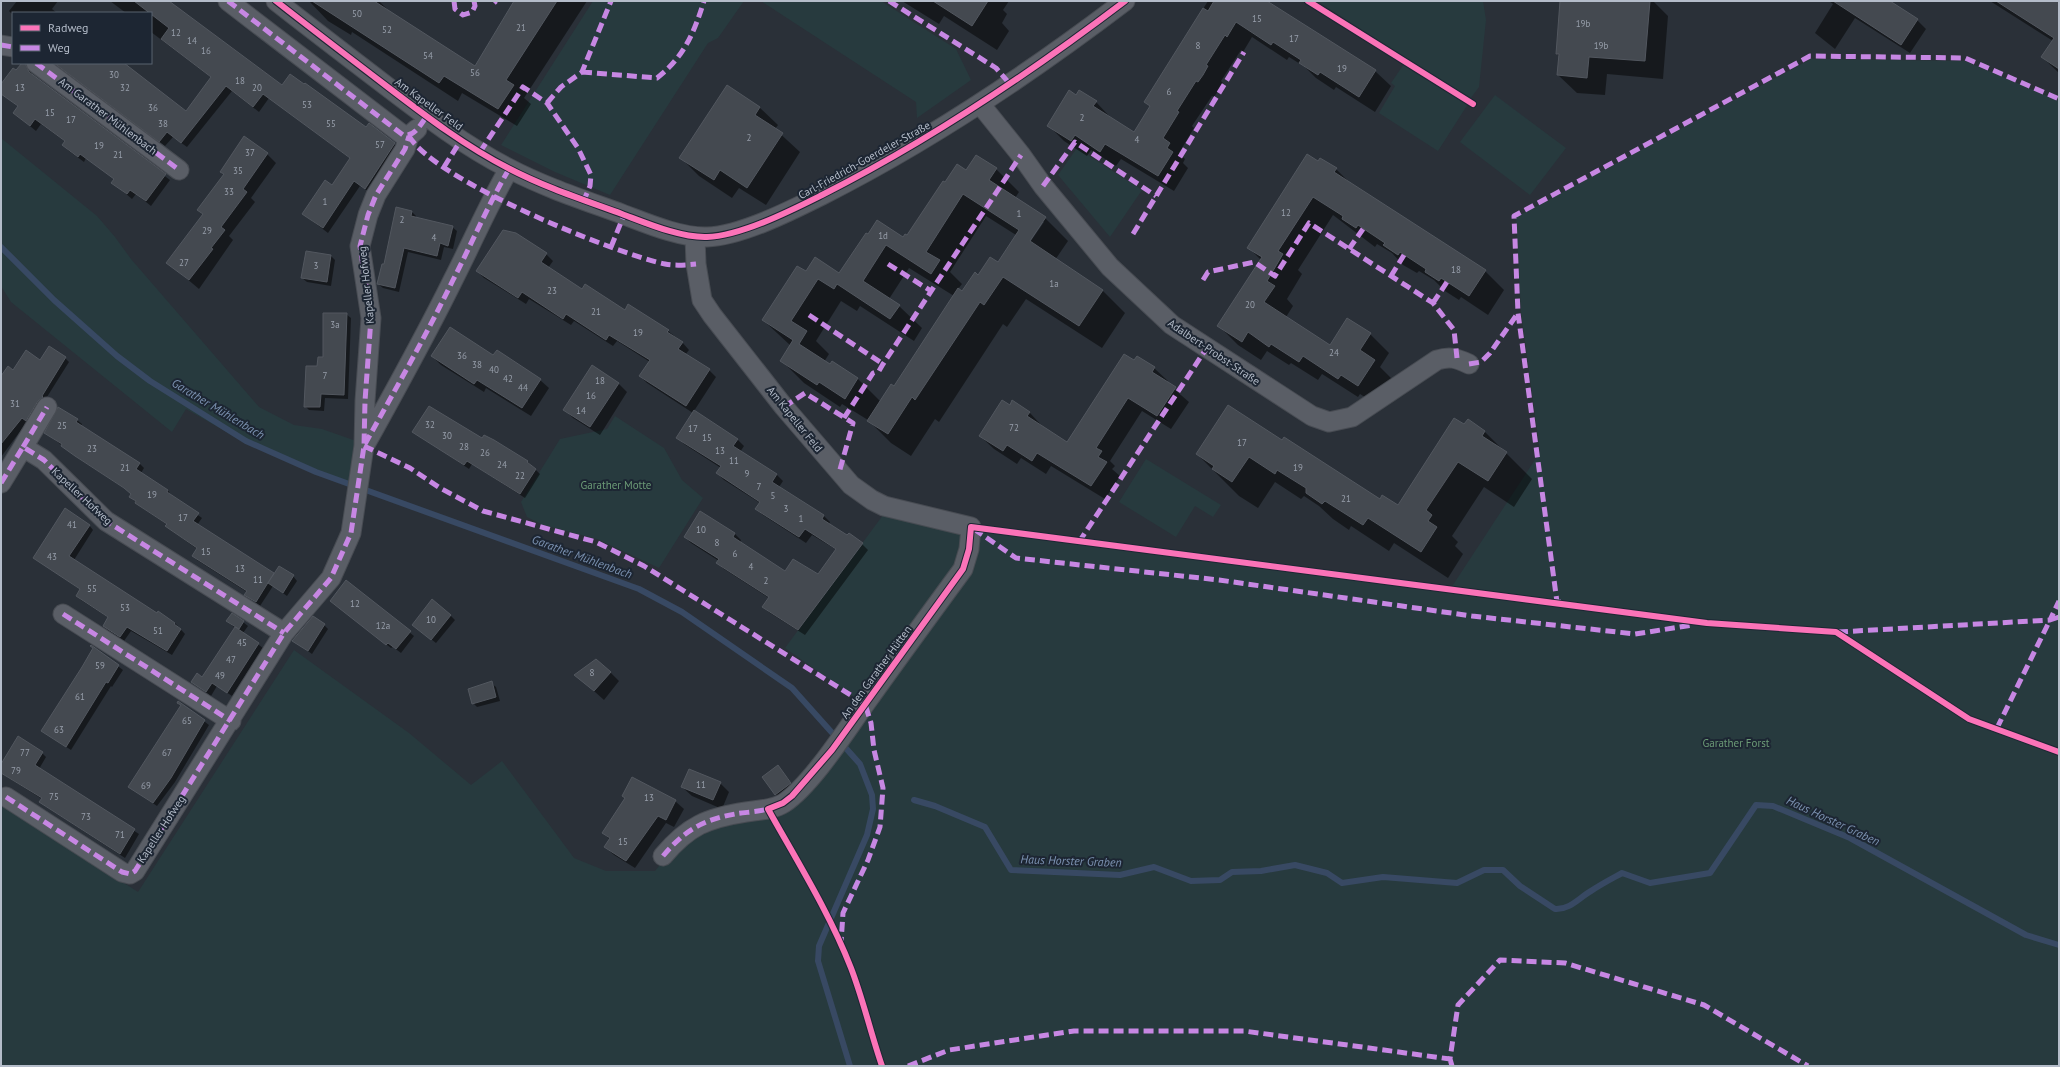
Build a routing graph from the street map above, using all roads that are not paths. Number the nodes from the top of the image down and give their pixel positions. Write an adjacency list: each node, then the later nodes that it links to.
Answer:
1 (228, 1): 9 (street)
2 (276, 1): 8 (street, Am Kapeller Feld)
3 (1125, 1): 7 (street, Carl-Friedrich-Goerdeler-Straße)
4 (1, 45): 5 (street)
5 (12, 47)
6 (37, 64): 11 (street, Am Garather Mühlenbach)
7 (980, 104): 13 (street, Carl-Friedrich-Goerdeler-Straße); 14 (street, Adalbert-Probst-Straße)
8 (427, 116): 9 (street, Am Kapeller Feld); 10 (street, Am Kapeller Feld)
9 (409, 136): 16 (street, Kapeller Hofweg)
10 (509, 169): 12 (street, Am Kapeller Feld); 16 (street, Kapeller Hofweg)
11 (179, 170)
12 (584, 200): 13 (street, Carl-Friedrich-Goerdeler-Straße)
13 (695, 237): 19 (street, Am Kapeller Feld)
14 (1469, 364)
15 (47, 407): 17 (street)
16 (364, 446): 21 (street, Kapeller Hofweg)
17 (23, 447): 18 (street); 21 (street, Kapeller Hofweg)
18 (1, 483)
19 (971, 527): 24 (street, An den Garather Hütten)
20 (63, 614): 22 (street)
21 (284, 633): 22 (street, Kapeller Hofweg)
22 (231, 721): 23 (street, Kapeller Hofweg)
23 (6, 797)
24 (663, 856)

